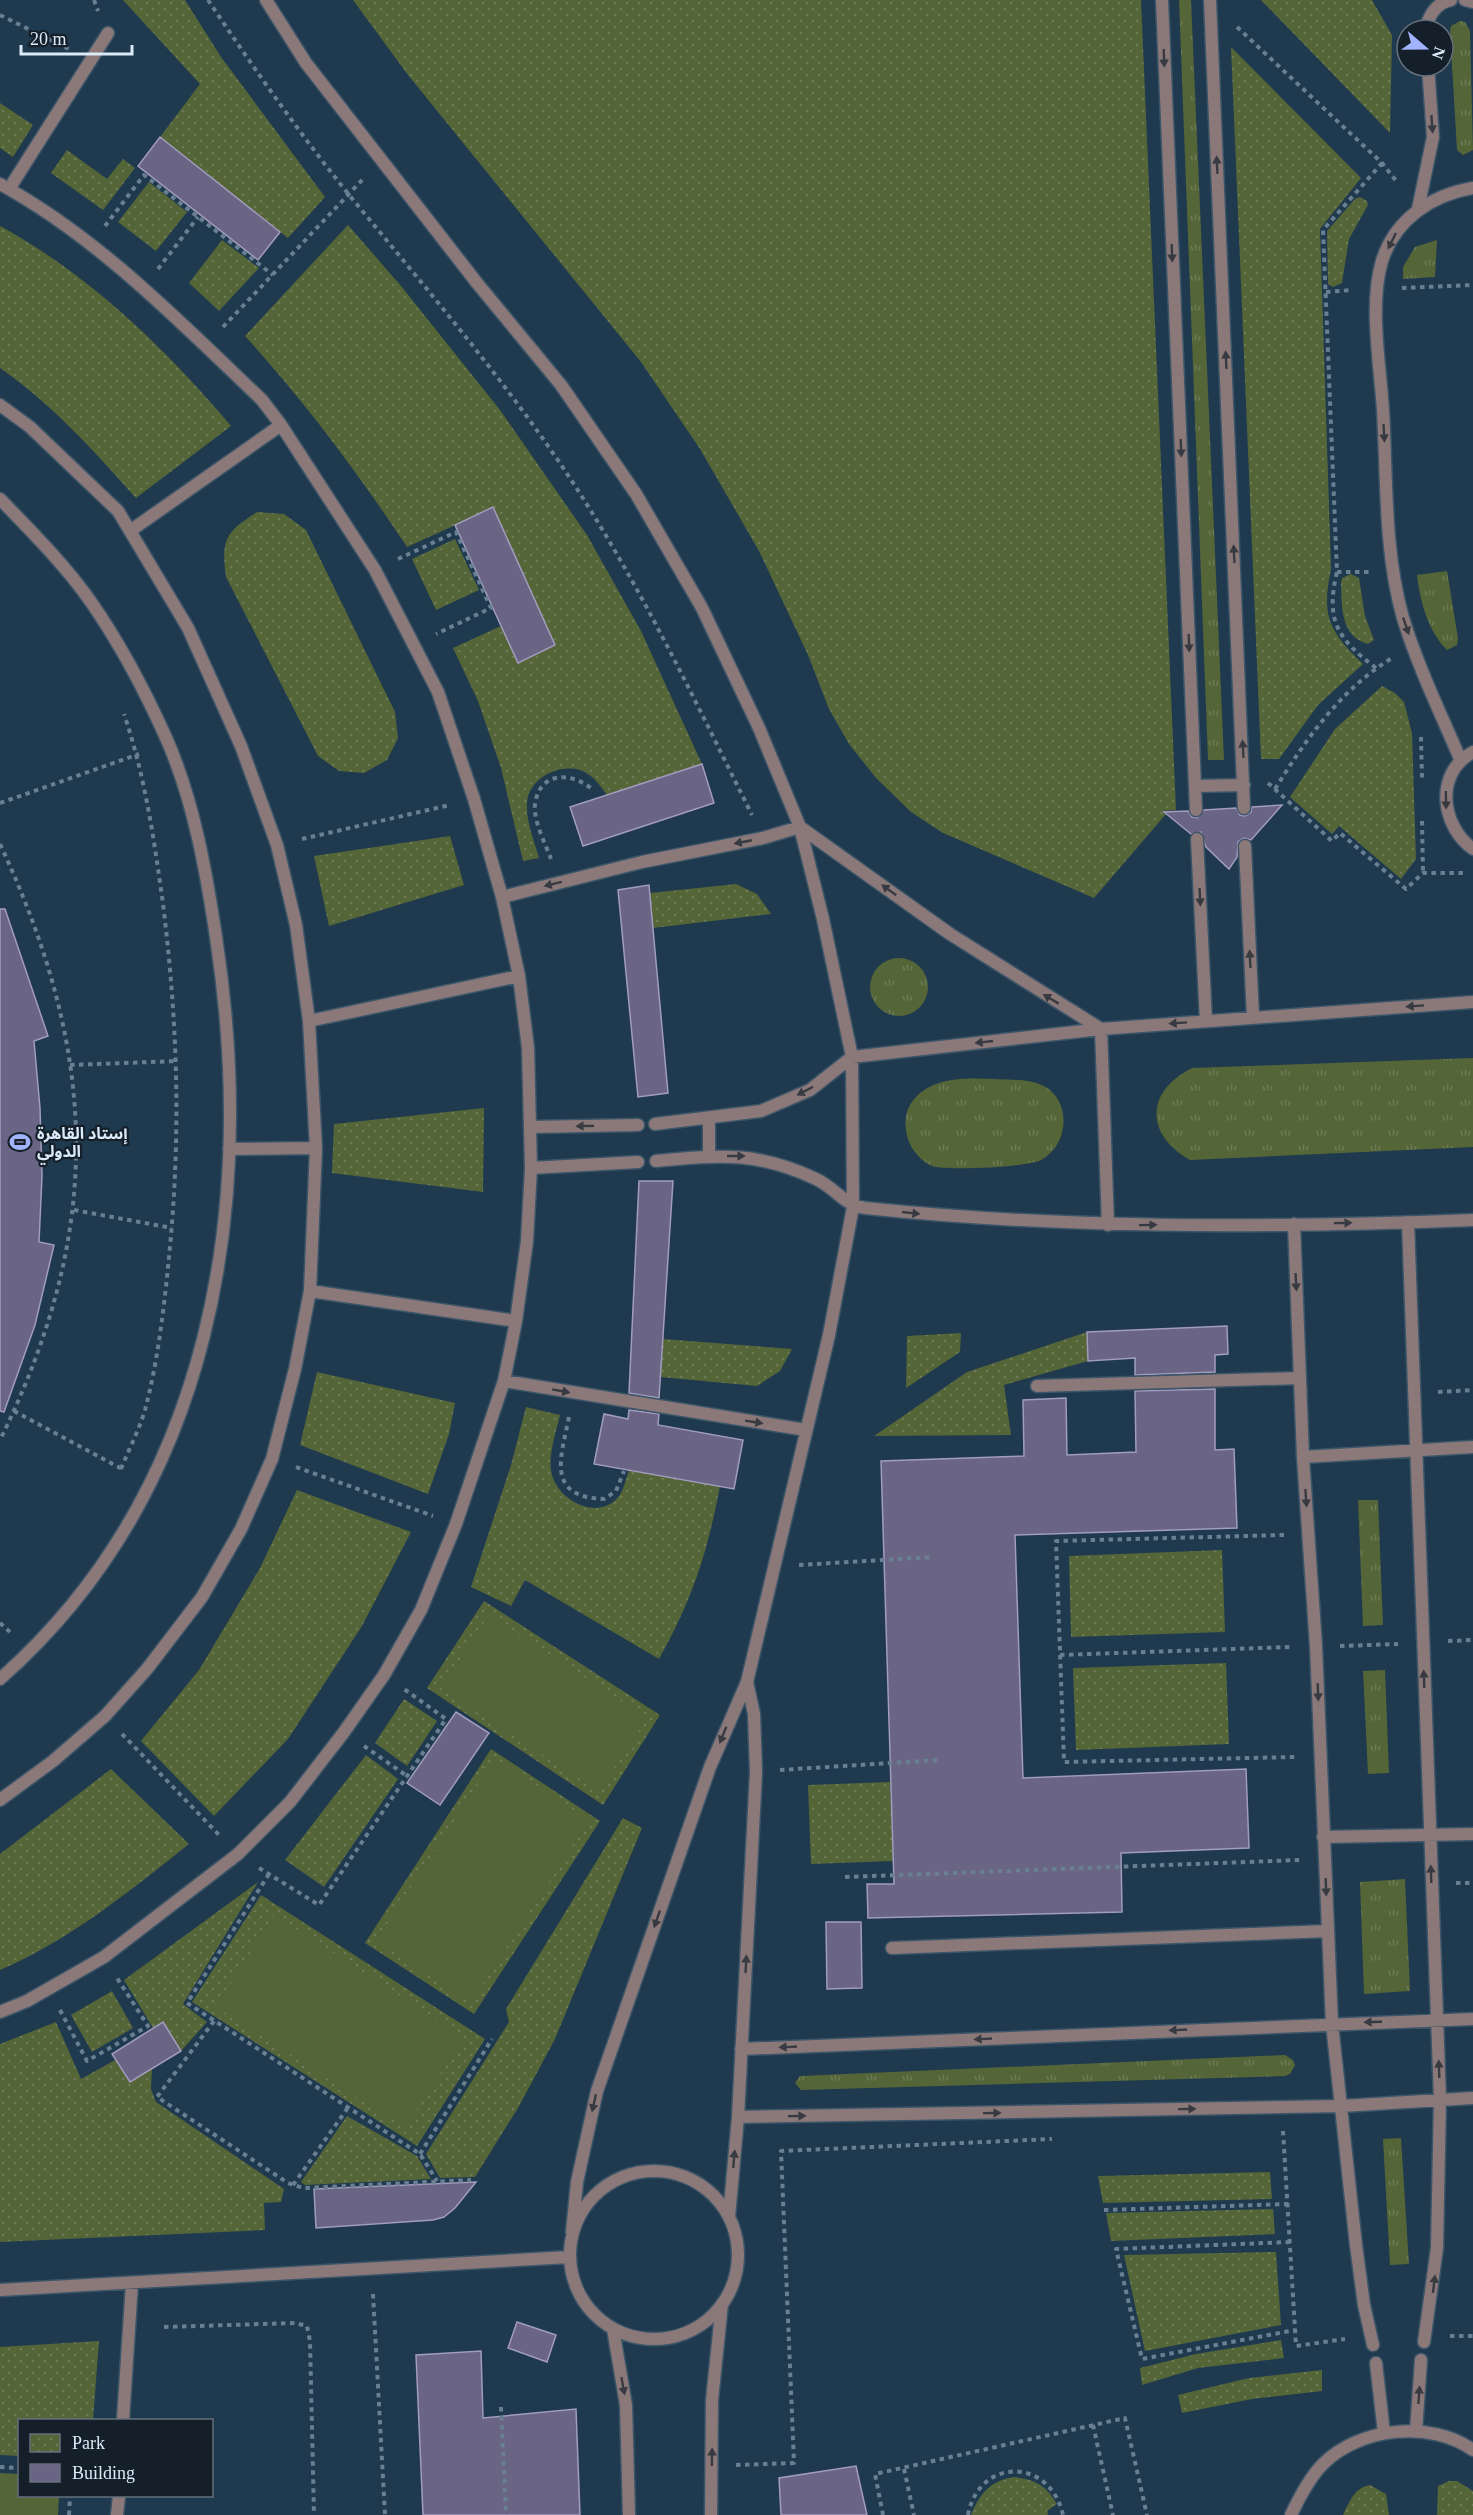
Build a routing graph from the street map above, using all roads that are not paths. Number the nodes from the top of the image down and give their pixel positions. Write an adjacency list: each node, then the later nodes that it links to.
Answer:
1 (266, 0): 23 (lane)
2 (1161, 0): 20 (lane, one-way to 20)
3 (1450, 0): 7 (lane)
4 (1465, 0): 6 (lane)
5 (1210, 1): 19 (lane, one-way to 5)
6 (1473, 2)
7 (1429, 18)
8 (108, 33): 10 (lane)
9 (1429, 78): 12 (lane, one-way to 12)
10 (4, 187): 14 (lane)
11 (1473, 188): 12 (lane)
12 (1418, 209): 18 (lane, one-way to 18)
13 (0, 405): 16 (lane)
14 (281, 424): 16 (lane); 27 (lane)
15 (0, 499): 40 (lane)
16 (130, 531): 31 (lane)
17 (1473, 752): 18 (lane)
18 (1461, 761): 26 (lane, one-way to 26)
19 (1244, 784): 20 (lane); 21 (lane)
20 (1195, 786): 22 (lane)
21 (1244, 808)
22 (1196, 810)
23 (800, 827): 27 (lane, one-way to 27); 33 (lane, one-way to 23); 34 (lane)
24 (1197, 839): 32 (lane, one-way to 32)
25 (1245, 846): 30 (lane, one-way to 25)
26 (1473, 849)
27 (502, 897): 28 (lane)
28 (519, 976): 31 (lane); 38 (lane)
29 (1473, 1002): 30 (lane, one-way to 30)
30 (1253, 1017): 32 (lane)
31 (309, 1021): 39 (lane)
32 (1206, 1021): 33 (lane, one-way to 33)
33 (1101, 1029): 34 (lane, one-way to 34); 49 (lane)
34 (852, 1057): 35 (lane, one-way to 35); 45 (lane)
35 (708, 1119): 36 (lane); 41 (lane)
36 (655, 1124)
37 (638, 1125): 38 (lane, one-way to 38)
38 (531, 1127): 44 (lane)
39 (316, 1148): 40 (lane); 50 (lane)
40 (229, 1149): 59 (lane)
41 (709, 1156): 42 (lane); 45 (lane, one-way to 45)
42 (656, 1161)
43 (638, 1162): 44 (lane)
44 (531, 1168): 51 (lane)
45 (853, 1207): 49 (lane, one-way to 49); 55 (lane)
46 (1473, 1220): 47 (lane)
47 (1408, 1222): 48 (lane, one-way to 47); 57 (lane)
48 (1294, 1224): 49 (lane, one-way to 48); 52 (lane, one-way to 52)
49 (1108, 1225)
50 (310, 1291): 51 (lane); 61 (lane)
51 (516, 1322): 53 (lane)
52 (1300, 1378): 54 (lane); 58 (lane)
53 (504, 1382): 55 (lane, one-way to 55); 67 (lane)
54 (1037, 1386)
55 (806, 1430): 60 (lane)
56 (1473, 1447): 57 (lane)
57 (1416, 1449): 58 (lane); 63 (lane, one-way to 57)
58 (1303, 1457): 64 (lane, one-way to 64)
59 (0, 1679)
60 (747, 1682): 71 (lane, one-way to 60); 77 (lane, one-way to 77)
61 (0, 1800)
62 (1473, 1834): 63 (lane)
63 (1430, 1835): 64 (lane); 69 (lane, one-way to 63)
64 (1323, 1837): 65 (lane, one-way to 65)
65 (1328, 1931): 66 (lane); 70 (lane)
66 (892, 1948)
67 (0, 2012)
68 (1473, 2019): 69 (lane)
69 (1437, 2020): 70 (lane, one-way to 70); 73 (lane, one-way to 69)
70 (1332, 2024): 71 (lane, one-way to 71); 74 (lane)
71 (741, 2049): 75 (lane)
72 (1473, 2098): 73 (lane)
73 (1440, 2099): 74 (lane); 84 (lane, one-way to 73)
74 (1342, 2106): 75 (lane, one-way to 74); 83 (lane)
75 (738, 2118): 76 (lane, one-way to 75)
76 (729, 2217): 77 (lane); 81 (lane)
77 (572, 2232): 78 (lane)
78 (569, 2257): 79 (lane); 82 (lane)
79 (132, 2283): 80 (lane); 87 (lane)
80 (0, 2290)
81 (722, 2304): 82 (lane); 94 (lane, one-way to 81)
82 (613, 2329): 93 (lane, one-way to 93)
83 (1371, 2340)
84 (1424, 2342)
85 (1421, 2360): 88 (lane, one-way to 85)
86 (1376, 2363): 89 (lane)
87 (123, 2419)
88 (1416, 2431): 89 (lane); 90 (lane)
89 (1384, 2433): 95 (lane)
90 (1473, 2450)
91 (119, 2497): 92 (lane)
92 (117, 2515)
93 (629, 2515)
94 (711, 2515)
95 (1291, 2515)

